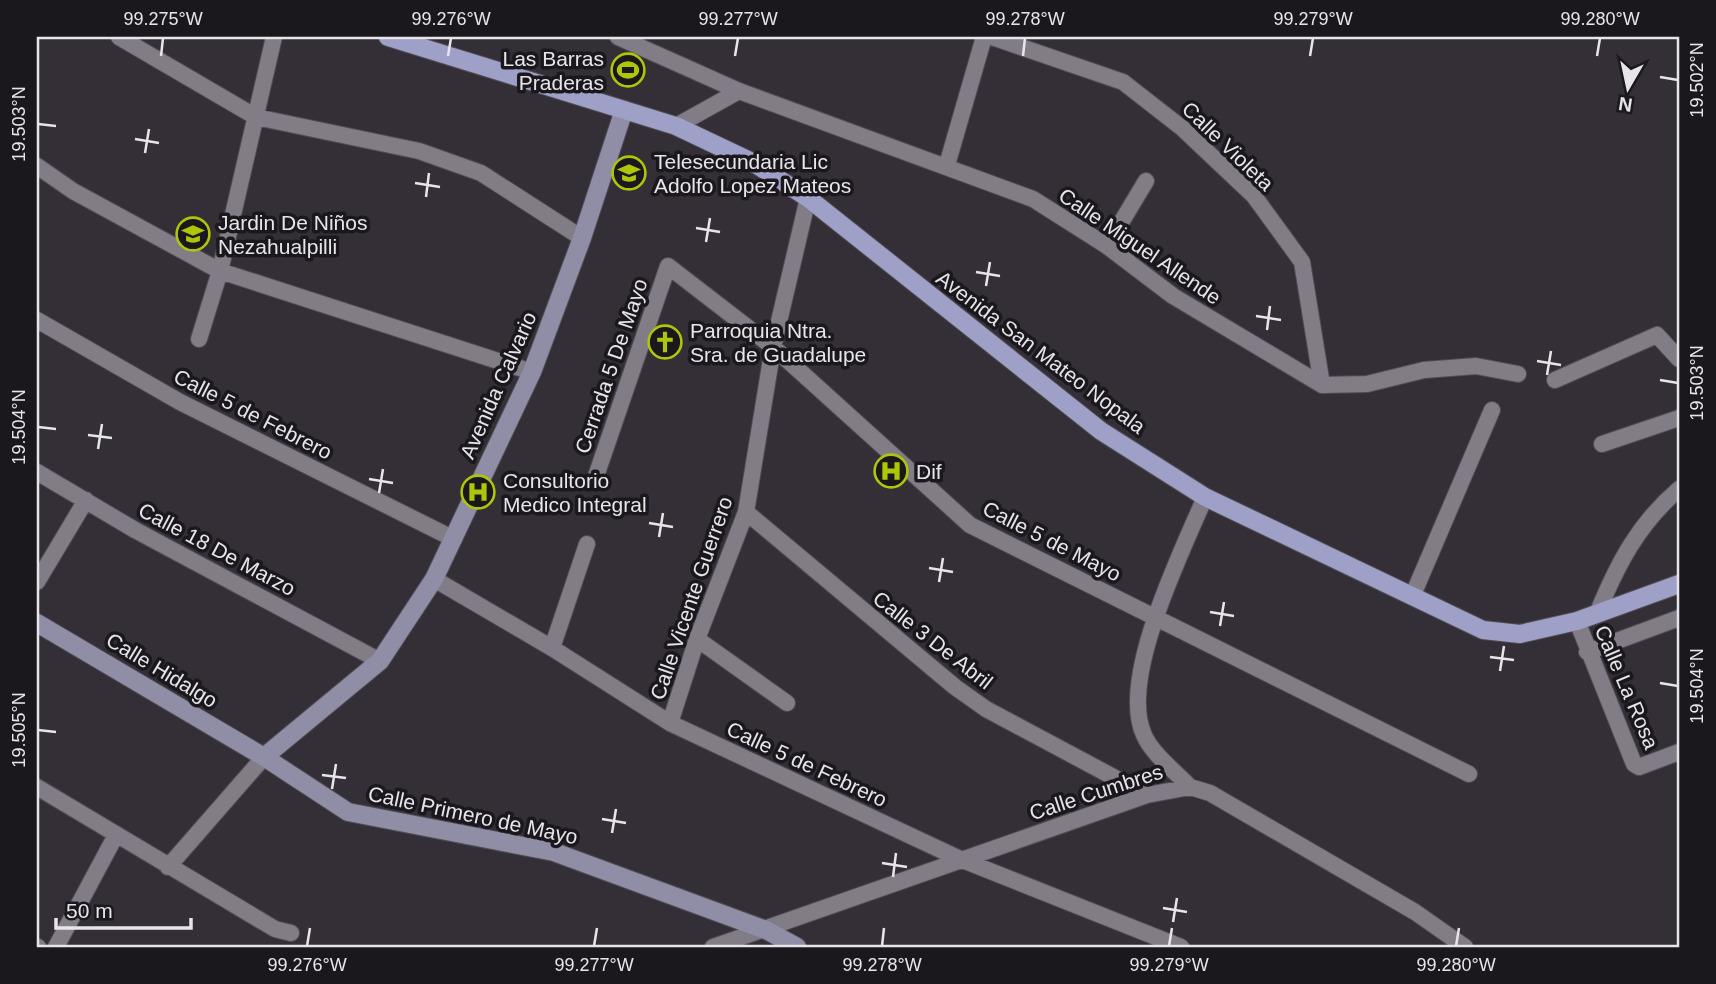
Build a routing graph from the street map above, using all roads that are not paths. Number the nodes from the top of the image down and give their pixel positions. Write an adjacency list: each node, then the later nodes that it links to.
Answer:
1 (119, 37): 10 (street)
2 (274, 37): 10 (street)
3 (618, 37): 8 (street, Calle Miguel Allende)
4 (984, 37): 12 (street)
5 (992, 37): 7 (street, Calle Violeta)
6 (399, 39): 9 (main road, Avenida San Mateo Nopala)
7 (1012, 40): 27 (street, Calle Violeta)
8 (739, 91): 11 (street); 12 (street, Calle Miguel Allende)
9 (624, 110): 11 (main road, Avenida San Mateo Nopala); 16 (street, Avenida Calvario)
10 (256, 117): 16 (street); 19 (street)
11 (676, 126): 15 (main road, Avenida San Mateo Nopala)
12 (947, 165): 17 (street, Calle Miguel Allende)
13 (37, 166): 19 (street)
14 (1146, 181): 17 (street)
15 (808, 198): 22 (street, Calle Vicente Guerrero); 34 (main road, Avenida San Mateo Nopala)
16 (582, 238): 24 (street, Avenida Calvario)
17 (1107, 246): 27 (street, Calle Miguel Allende)
18 (668, 266): 22 (street, Calle 5 de Mayo); 32 (street, Cerrada 5 De Mayo)
19 (220, 271): 21 (street); 24 (street)
20 (37, 320): 37 (street, Calle 5 de Febrero)
21 (199, 339)
22 (773, 347): 36 (street, Calle Vicente Guerrero); 44 (street, Calle 5 de Mayo)
23 (1679, 359): 26 (street)
24 (532, 372): 37 (street, Avenida Calvario)
25 (1518, 374): 27 (street)
26 (1555, 380)
27 (1322, 385)
28 (1492, 410): 42 (street)
29 (1679, 418): 30 (street)
30 (1602, 444)
31 (37, 471): 35 (street, Calle 18 De Marzo)
32 (595, 479)
33 (1679, 489): 43 (street)
34 (1205, 497): 42 (main road, Avenida San Mateo Nopala); 44 (street, Calle Cumbres)
35 (86, 500): 40 (street); 51 (street, Calle 18 De Marzo)
36 (746, 512): 48 (street, Calle Vicente Guerrero); 59 (street, Calle 3 De Abril)
37 (454, 539): 39 (street, Avenida Calvario)
38 (587, 544): 49 (street)
39 (434, 579): 49 (street, Calle 5 de Febrero); 51 (street, Avenida Calvario)
40 (37, 582)
41 (1679, 584): 43 (main road, Avenida San Mateo Nopala)
42 (1412, 597): 46 (main road, Avenida San Mateo Nopala)
43 (1597, 614): 46 (main road, Avenida San Mateo Nopala)
44 (1154, 617): 56 (street, Calle 5 de Mayo); 58 (street, Calle Cumbres)
45 (1679, 618): 50 (street)
46 (1577, 621): 50 (street, Calle La Rosa)
47 (37, 622): 55 (street, Calle Hidalgo)
48 (697, 639): 52 (street); 53 (street, Calle Vicente Guerrero)
49 (552, 648): 53 (street, Calle 5 de Febrero)
50 (1587, 652): 54 (street, Calle La Rosa)
51 (380, 661): 55 (street, Avenida Calvario)
52 (787, 703)
53 (670, 723): 61 (street, Calle 5 de Febrero)
54 (1679, 752)
55 (264, 757): 62 (street, Avenida Calvario); 63 (street, Calle Primero de Mayo)
56 (1469, 774)
57 (37, 786): 60 (street)
58 (1190, 787): 59 (street, Calle Cumbres); 69 (street)
59 (1147, 795): 61 (street, Calle Cumbres)
60 (116, 835): 62 (street); 65 (street)
61 (960, 859): 63 (street, Calle Cumbres); 68 (street, Calle 5 de Febrero)
62 (168, 867): 64 (street)
63 (766, 930): 66 (street, Calle Cumbres); 67 (street, Calle Primero de Mayo)
64 (291, 933)
65 (56, 947)
66 (713, 947)
67 (797, 947)
68 (1181, 947)
69 (1465, 947)

